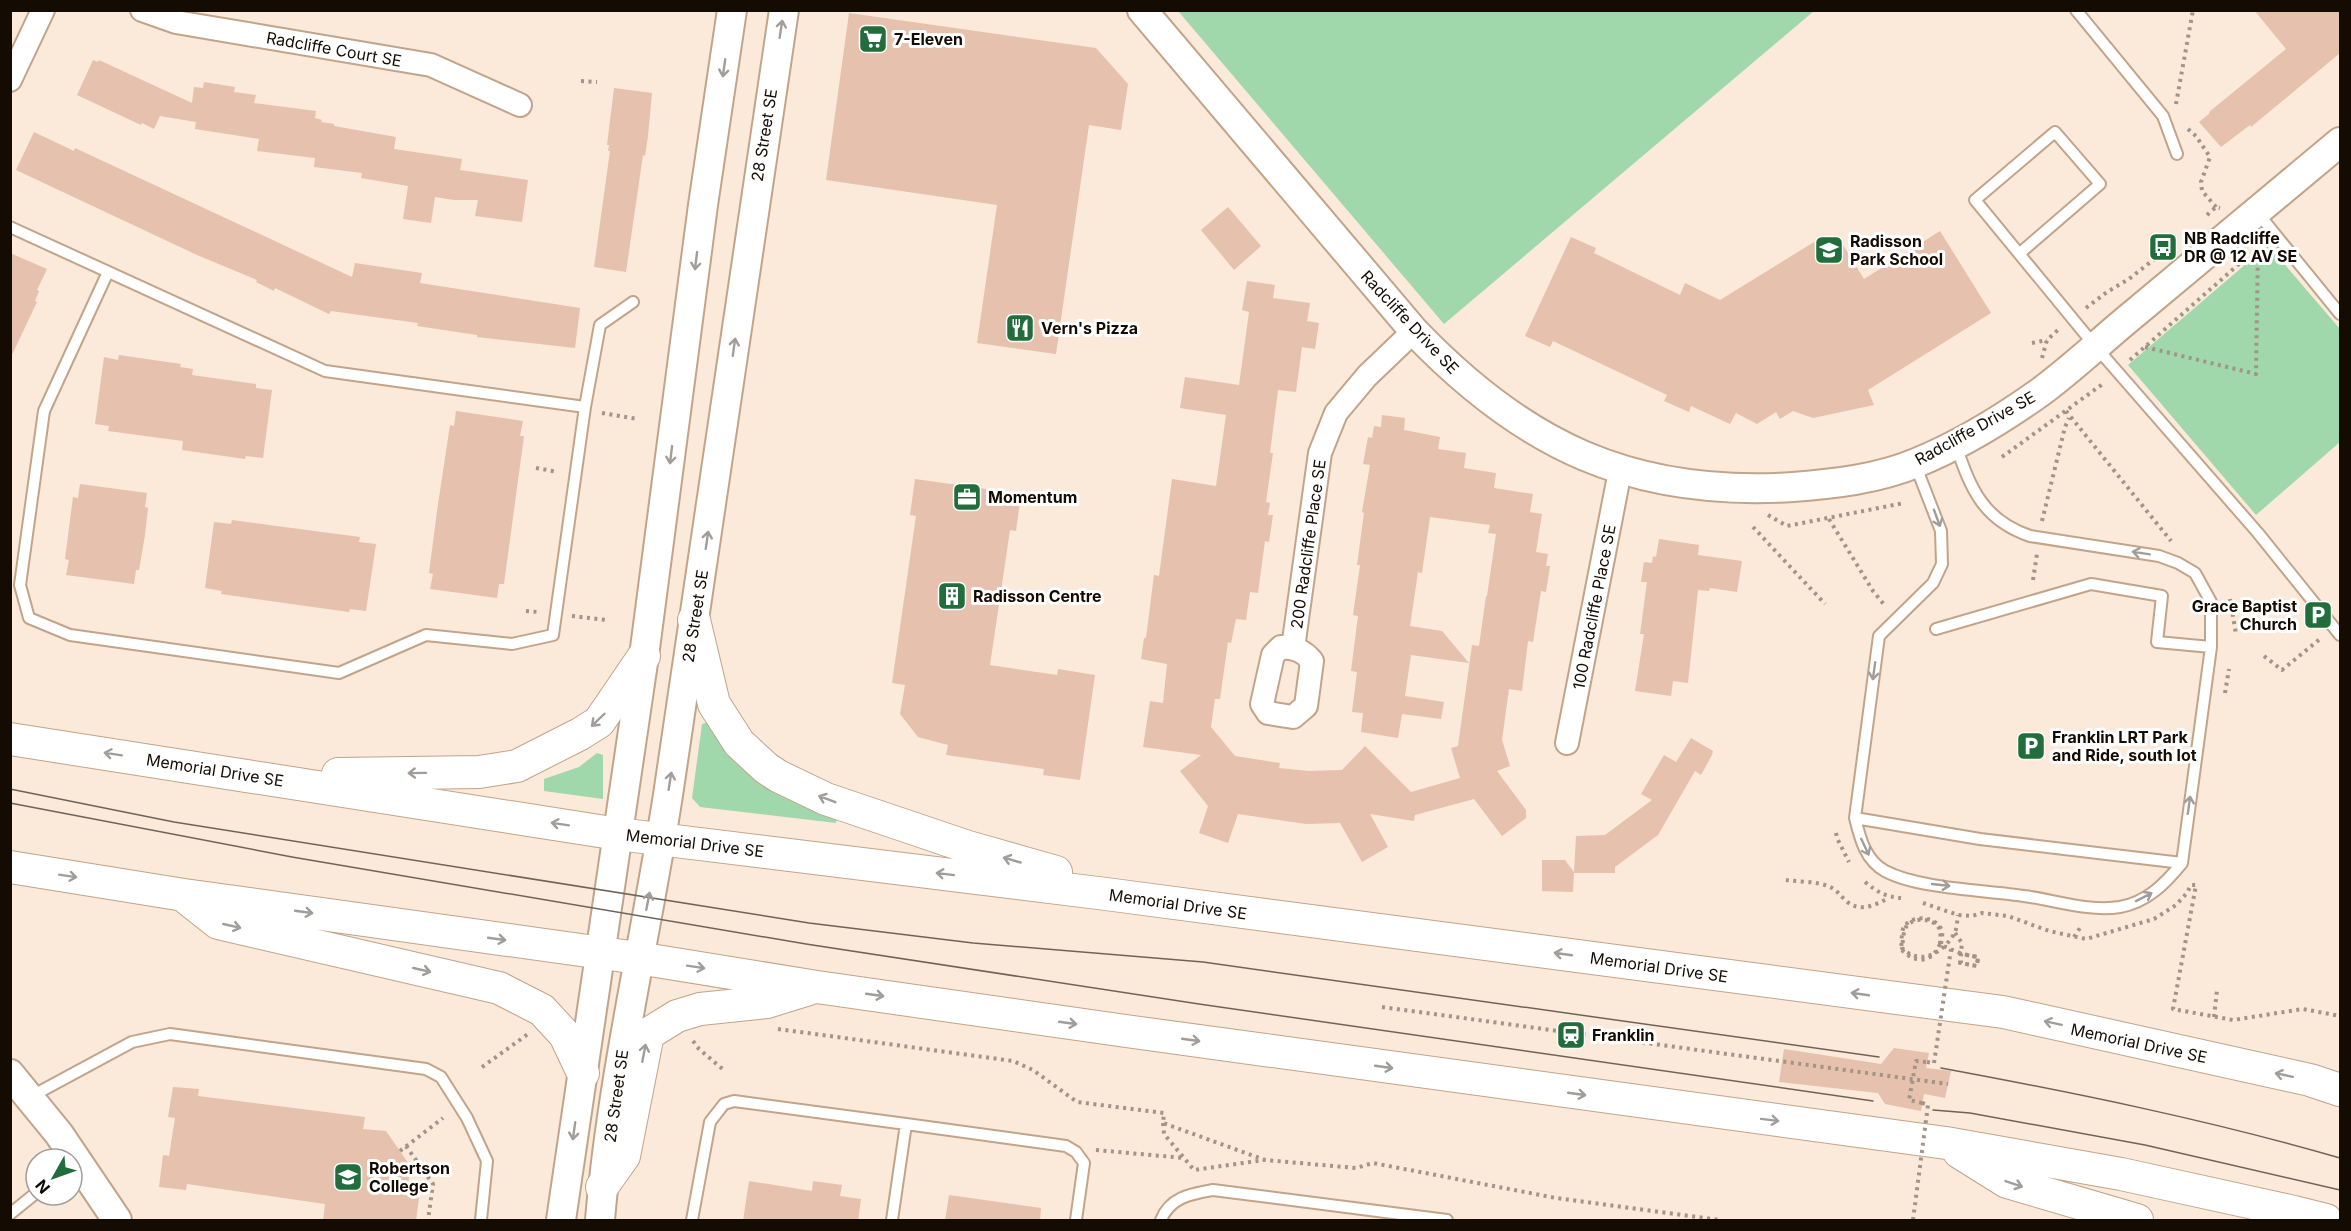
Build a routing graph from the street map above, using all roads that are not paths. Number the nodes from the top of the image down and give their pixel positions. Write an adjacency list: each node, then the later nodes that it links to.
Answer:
1 (43, 10): 7 (street)
2 (142, 10): 8 (street, Radcliffe Court SE)
3 (732, 10): 28 (street, one-way to 28)
4 (784, 10): 23 (street, 28 Street SE, one-way to 4)
5 (1142, 10): 17 (street, Radcliffe Drive SE)
6 (2076, 10): 10 (lane)
7 (10, 80)
8 (520, 105)
9 (2340, 142): 11 (street, Radcliffe Drive SE)
10 (2177, 154)
11 (2257, 212): 16 (lane); 18 (street, Radcliffe Drive SE)
12 (10, 227): 14 (lane)
13 (2020, 253): 13 (lane); 18 (lane)
14 (108, 272): 19 (lane); 19 (lane)
15 (633, 302): 19 (lane)
16 (2340, 314)
17 (1414, 331): 22 (street, Radcliffe Drive SE); 27 (street, 200 Radcliffe Place SE)
18 (2095, 346): 20 (street, Radcliffe Drive SE); 25 (lane)
19 (585, 406)
20 (1955, 443): 21 (street, Radcliffe Drive SE); 26 (lane, one-way to 20)
21 (1914, 464): 22 (street, Radcliffe Drive SE); 32 (lane, one-way to 32)
22 (1620, 471): 30 (street, 100 Radcliffe Place SE)
23 (694, 620): 34 (street, 28 Street SE, one-way to 23); 37 (main road, one-way to 23)
24 (1935, 629): 26 (lane)
25 (2337, 631)
26 (2211, 647): 35 (lane, one-way to 26)
27 (1293, 648)
28 (644, 656): 31 (main road, one-way to 31); 33 (street)
29 (10, 739): 31 (main road, Memorial Drive SE, one-way to 29)
30 (1567, 743)
31 (254, 776): 33 (main road, Memorial Drive SE, one-way to 31)
32 (1855, 818): 35 (lane); 35 (lane, one-way to 35)
33 (618, 834): 34 (main road, Memorial Drive SE); 39 (street)
34 (660, 838): 37 (main road, Memorial Drive SE, one-way to 34); 40 (street, 28 Street SE, one-way to 34)
35 (2182, 863)
36 (10, 867): 38 (main road, one-way to 38)
37 (1106, 894): 44 (main road, Memorial Drive SE, one-way to 37)
38 (184, 895): 39 (main road, one-way to 39); 42 (main road, one-way to 42)
39 (601, 953): 40 (main road); 42 (street)
40 (638, 958): 41 (main road, one-way to 41); 50 (street, 28 Street SE)
41 (817, 987): 47 (main road, one-way to 47); 50 (main road, one-way to 41)
42 (583, 1073): 55 (street, one-way to 55)
43 (10, 1074): 45 (street)
44 (2340, 1090)
45 (30, 1097): 48 (street); 54 (lane)
46 (906, 1124): 57 (lane); 58 (lane); 59 (lane)
47 (1946, 1143): 62 (main road, one-way to 62); 63 (main road)
48 (64, 1147)
49 (84, 1175): 53 (street)
50 (603, 1187): 56 (street, 28 Street SE)
51 (24, 1203): 52 (lane)
52 (10, 1214)
53 (117, 1221)
54 (481, 1221)
55 (561, 1221)
56 (600, 1221)
57 (692, 1221)
58 (892, 1221)
59 (1076, 1221)
60 (1161, 1221): 61 (lane)
61 (1446, 1221)
62 (2137, 1221)
63 (2326, 1221)

